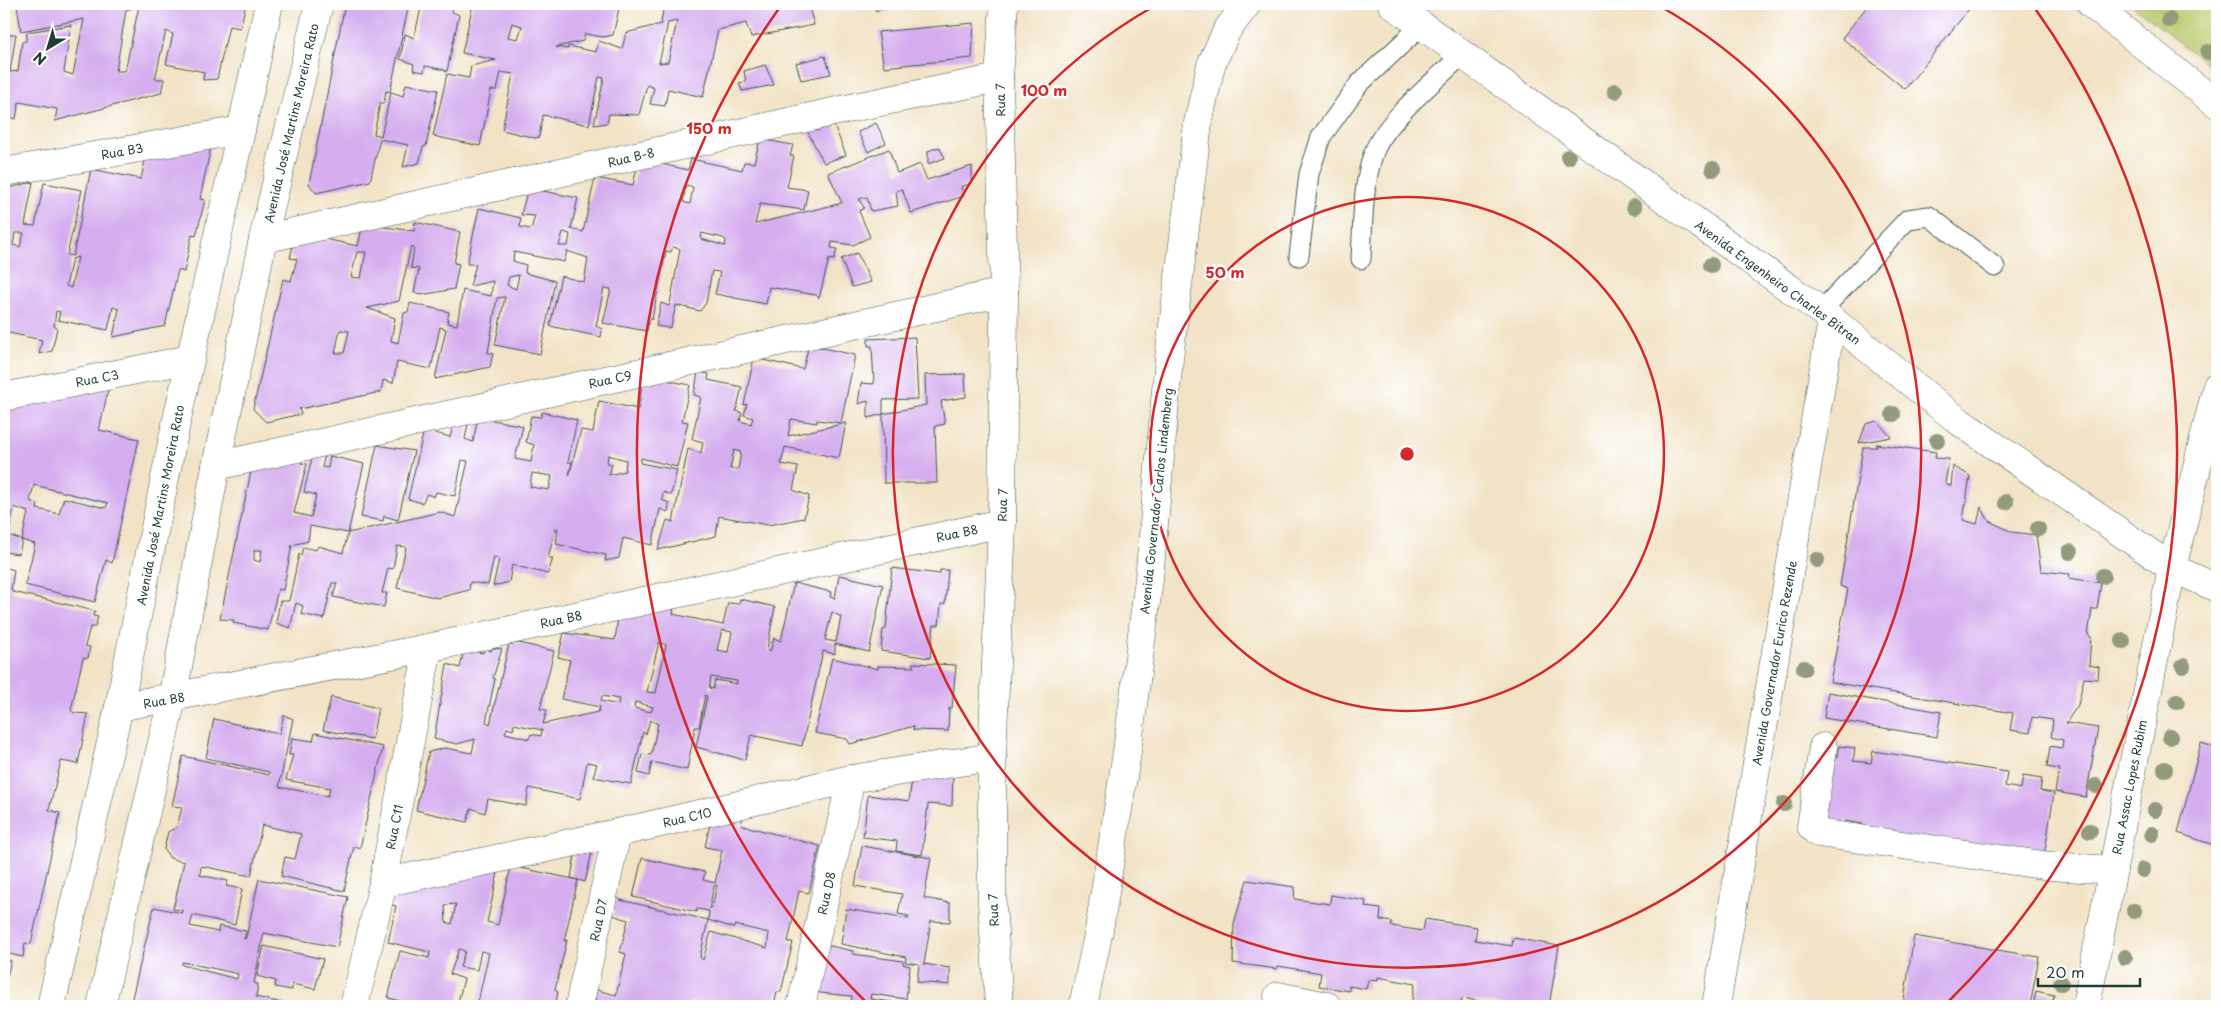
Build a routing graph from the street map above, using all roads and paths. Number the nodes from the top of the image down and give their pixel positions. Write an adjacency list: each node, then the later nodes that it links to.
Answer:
1 (269, 4): 11 (street, Avenida José Martins Moreira Rato)
2 (319, 4): 13 (street, Avenida José Martins Moreira Rato)
3 (1004, 4): 9 (street, Rua 7)
4 (1247, 4): 42 (street, Avenida Governador Carlos Lindemberg)
5 (1392, 4): 7 (street, Avenida Engenheiro Charles Bitran)
6 (2091, 4): 10 (street)
7 (1422, 25): 8 (street, Avenida Engenheiro Charles Bitran); 14 (lane)
8 (1462, 55): 15 (lane); 18 (street, Avenida Engenheiro Charles Bitran)
9 (1000, 78): 13 (street, Rua B-8); 17 (street, Rua 7)
10 (2217, 104)
11 (241, 130): 12 (street, Rua B3); 19 (street, Avenida José Martins Moreira Rato)
12 (4, 172)
13 (263, 238): 22 (street, Avenida José Martins Moreira Rato)
14 (1299, 256)
15 (1361, 259)
16 (1995, 267): 18 (lane)
17 (1004, 292): 22 (street, Rua C9); 23 (street, Rua 7)
18 (1827, 315): 24 (street, Avenida Engenheiro Charles Bitran); 44 (street, Avenida Governador Eurico Rezende)
19 (190, 359): 21 (street, Rua C3); 28 (street, Avenida José Martins Moreira Rato)
20 (2217, 386): 24 (street, Rua Assac Lopes Rubim)
21 (4, 397)
22 (216, 466): 27 (street, Avenida José Martins Moreira Rato)
23 (1002, 524): 26 (street, Rua B8); 30 (street, Rua 7)
24 (2172, 568): 25 (street, Avenida Engenheiro Charles Bitran); 33 (street, Rua Assac Lopes Rubim)
25 (2217, 588)
26 (428, 648): 27 (street, Rua B8); 34 (street, Rua C11)
27 (172, 699): 28 (street, Rua B8); 37 (street, Avenida José Martins Moreira Rato)
28 (119, 707): 36 (street, Avenida José Martins Moreira Rato)
29 (1823, 747): 33 (street)
30 (992, 757): 31 (street, Rua C10); 41 (street, Rua 7)
31 (851, 779): 32 (street, Rua C10); 40 (street, Rua D8)
32 (617, 833): 34 (street, Rua C10); 39 (street, Rua D7)
33 (2112, 870): 45 (street, Rua Assac Lopes Rubim)
34 (384, 883): 38 (street, Rua C11)
35 (1278, 996): 43 (street)
36 (51, 1006)
37 (101, 1006)
38 (354, 1006)
39 (579, 1006)
40 (801, 1006)
41 (999, 1006)
42 (1083, 1006)
43 (1327, 1006)
44 (1716, 1006)
45 (2086, 1006)

